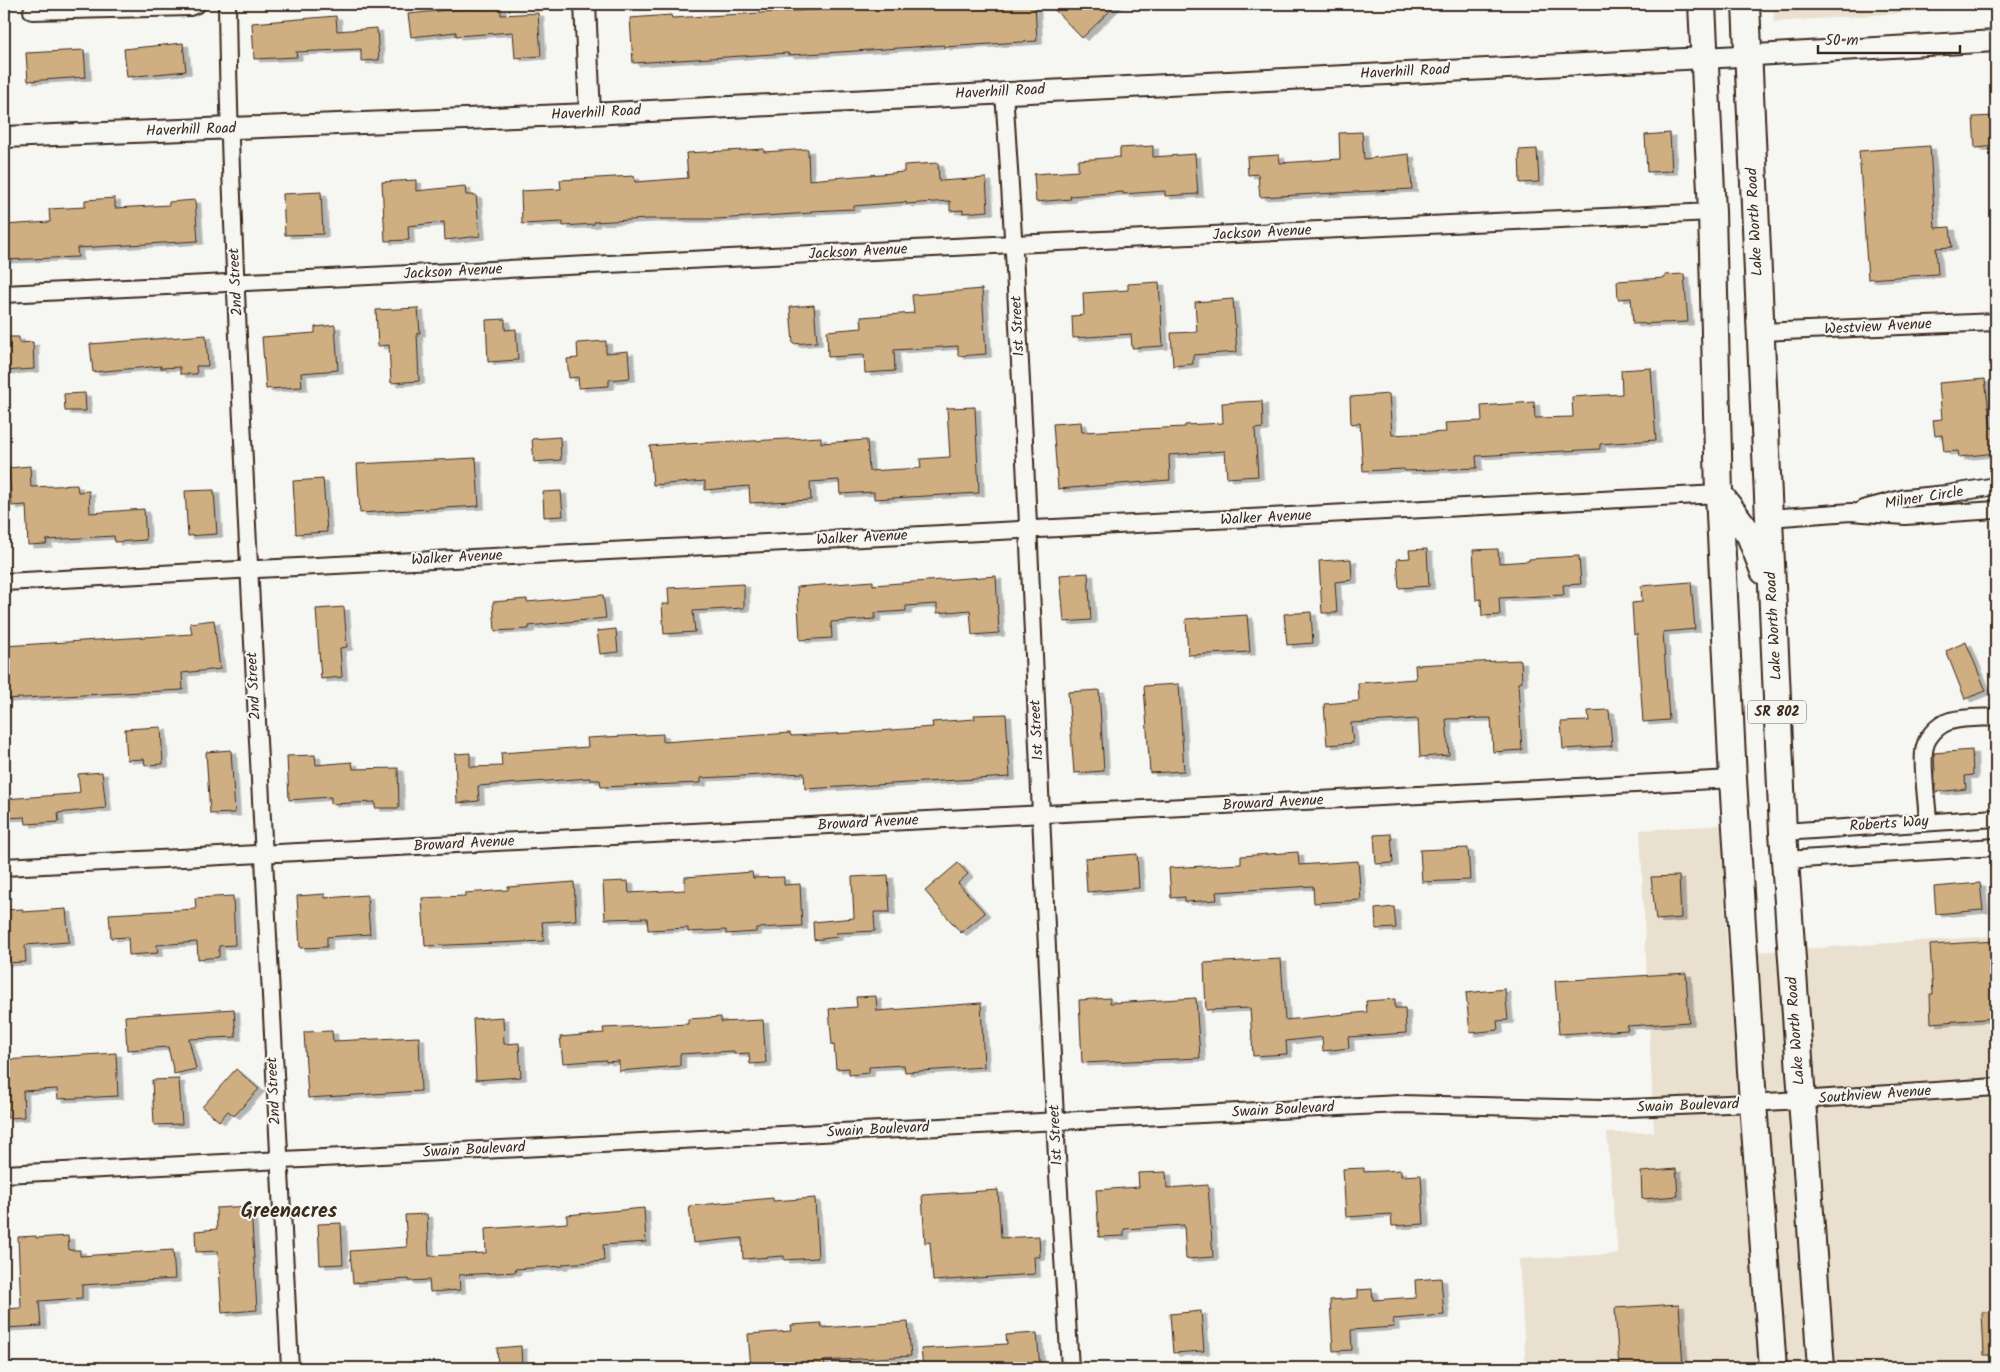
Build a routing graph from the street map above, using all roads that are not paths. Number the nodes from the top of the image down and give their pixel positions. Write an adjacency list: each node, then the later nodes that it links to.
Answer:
1 (196, 4): 6 (street)
2 (227, 4): 12 (street, 2nd Street)
3 (585, 4): 11 (street)
4 (1702, 4): 9 (main road, SR 802)
5 (1746, 4): 8 (main road, Lake Worth Road / SR 802)
6 (32, 11)
7 (1996, 41): 8 (street, Haverhill Road)
8 (1747, 55): 9 (street, Haverhill Road); 19 (main road, Lake Worth Road / SR 802)
9 (1704, 58): 10 (street, Haverhill Road); 14 (main road, SR 802)
10 (1004, 92): 11 (street, Haverhill Road); 15 (street, 1st Street)
11 (590, 114): 12 (street, Haverhill Road)
12 (229, 128): 13 (street, Haverhill Road); 16 (street, 2nd Street)
13 (4, 137)
14 (1712, 212): 15 (street, Jackson Avenue); 21 (main road, SR 802)
15 (1014, 244): 16 (street, Jackson Avenue); 25 (street, 1st Street)
16 (236, 283): 17 (street, Jackson Avenue); 26 (street, 2nd Street)
17 (4, 294)
18 (1996, 322): 19 (street, Westview Avenue)
19 (1760, 332): 24 (main road, Lake Worth Road / SR 802)
20 (1996, 486): 23 (street, Milner Circle)
21 (1719, 494): 25 (street, Walker Avenue); 28 (main road); 30 (main road, SR 802)
22 (1996, 510): 23 (street, Milner Circle)
23 (1851, 512): 24 (street, Milner Circle)
24 (1768, 518): 28 (main road, Lake Worth Road / SR 802)
25 (1028, 530): 26 (street, Walker Avenue); 31 (street, 1st Street)
26 (249, 568): 27 (street, Walker Avenue); 36 (street, 2nd Street)
27 (4, 582)
28 (1772, 591): 34 (main road, Lake Worth Road / SR 802)
29 (1996, 717): 33 (street)
30 (1733, 779): 31 (street, Broward Avenue); 41 (main road, SR 802)
31 (1041, 815): 36 (street, Broward Avenue); 42 (street, 1st Street)
32 (1996, 818): 33 (street, Roberts Way)
33 (1928, 821): 34 (street, Roberts Way)
34 (1783, 832): 37 (main road, Lake Worth Road / SR 802)
35 (1996, 847): 37 (street, Roberts Way)
36 (262, 854): 38 (street, Broward Avenue); 43 (street, 2nd Street)
37 (1784, 860): 40 (main road, Lake Worth Road / SR 802)
38 (4, 867)
39 (1996, 1087): 40 (street, Southview Avenue)
40 (1801, 1100): 41 (street, Southview Avenue); 48 (main road, Lake Worth Road / SR 802)
41 (1753, 1103): 42 (street, Swain Boulevard); 47 (main road, SR 802)
42 (1055, 1121): 43 (street, Swain Boulevard); 46 (street, 1st Street)
43 (277, 1160): 44 (street, Swain Boulevard); 45 (street, 2nd Street)
44 (4, 1174)
45 (290, 1368)
46 (1070, 1368)
47 (1773, 1368)
48 (1821, 1368)

